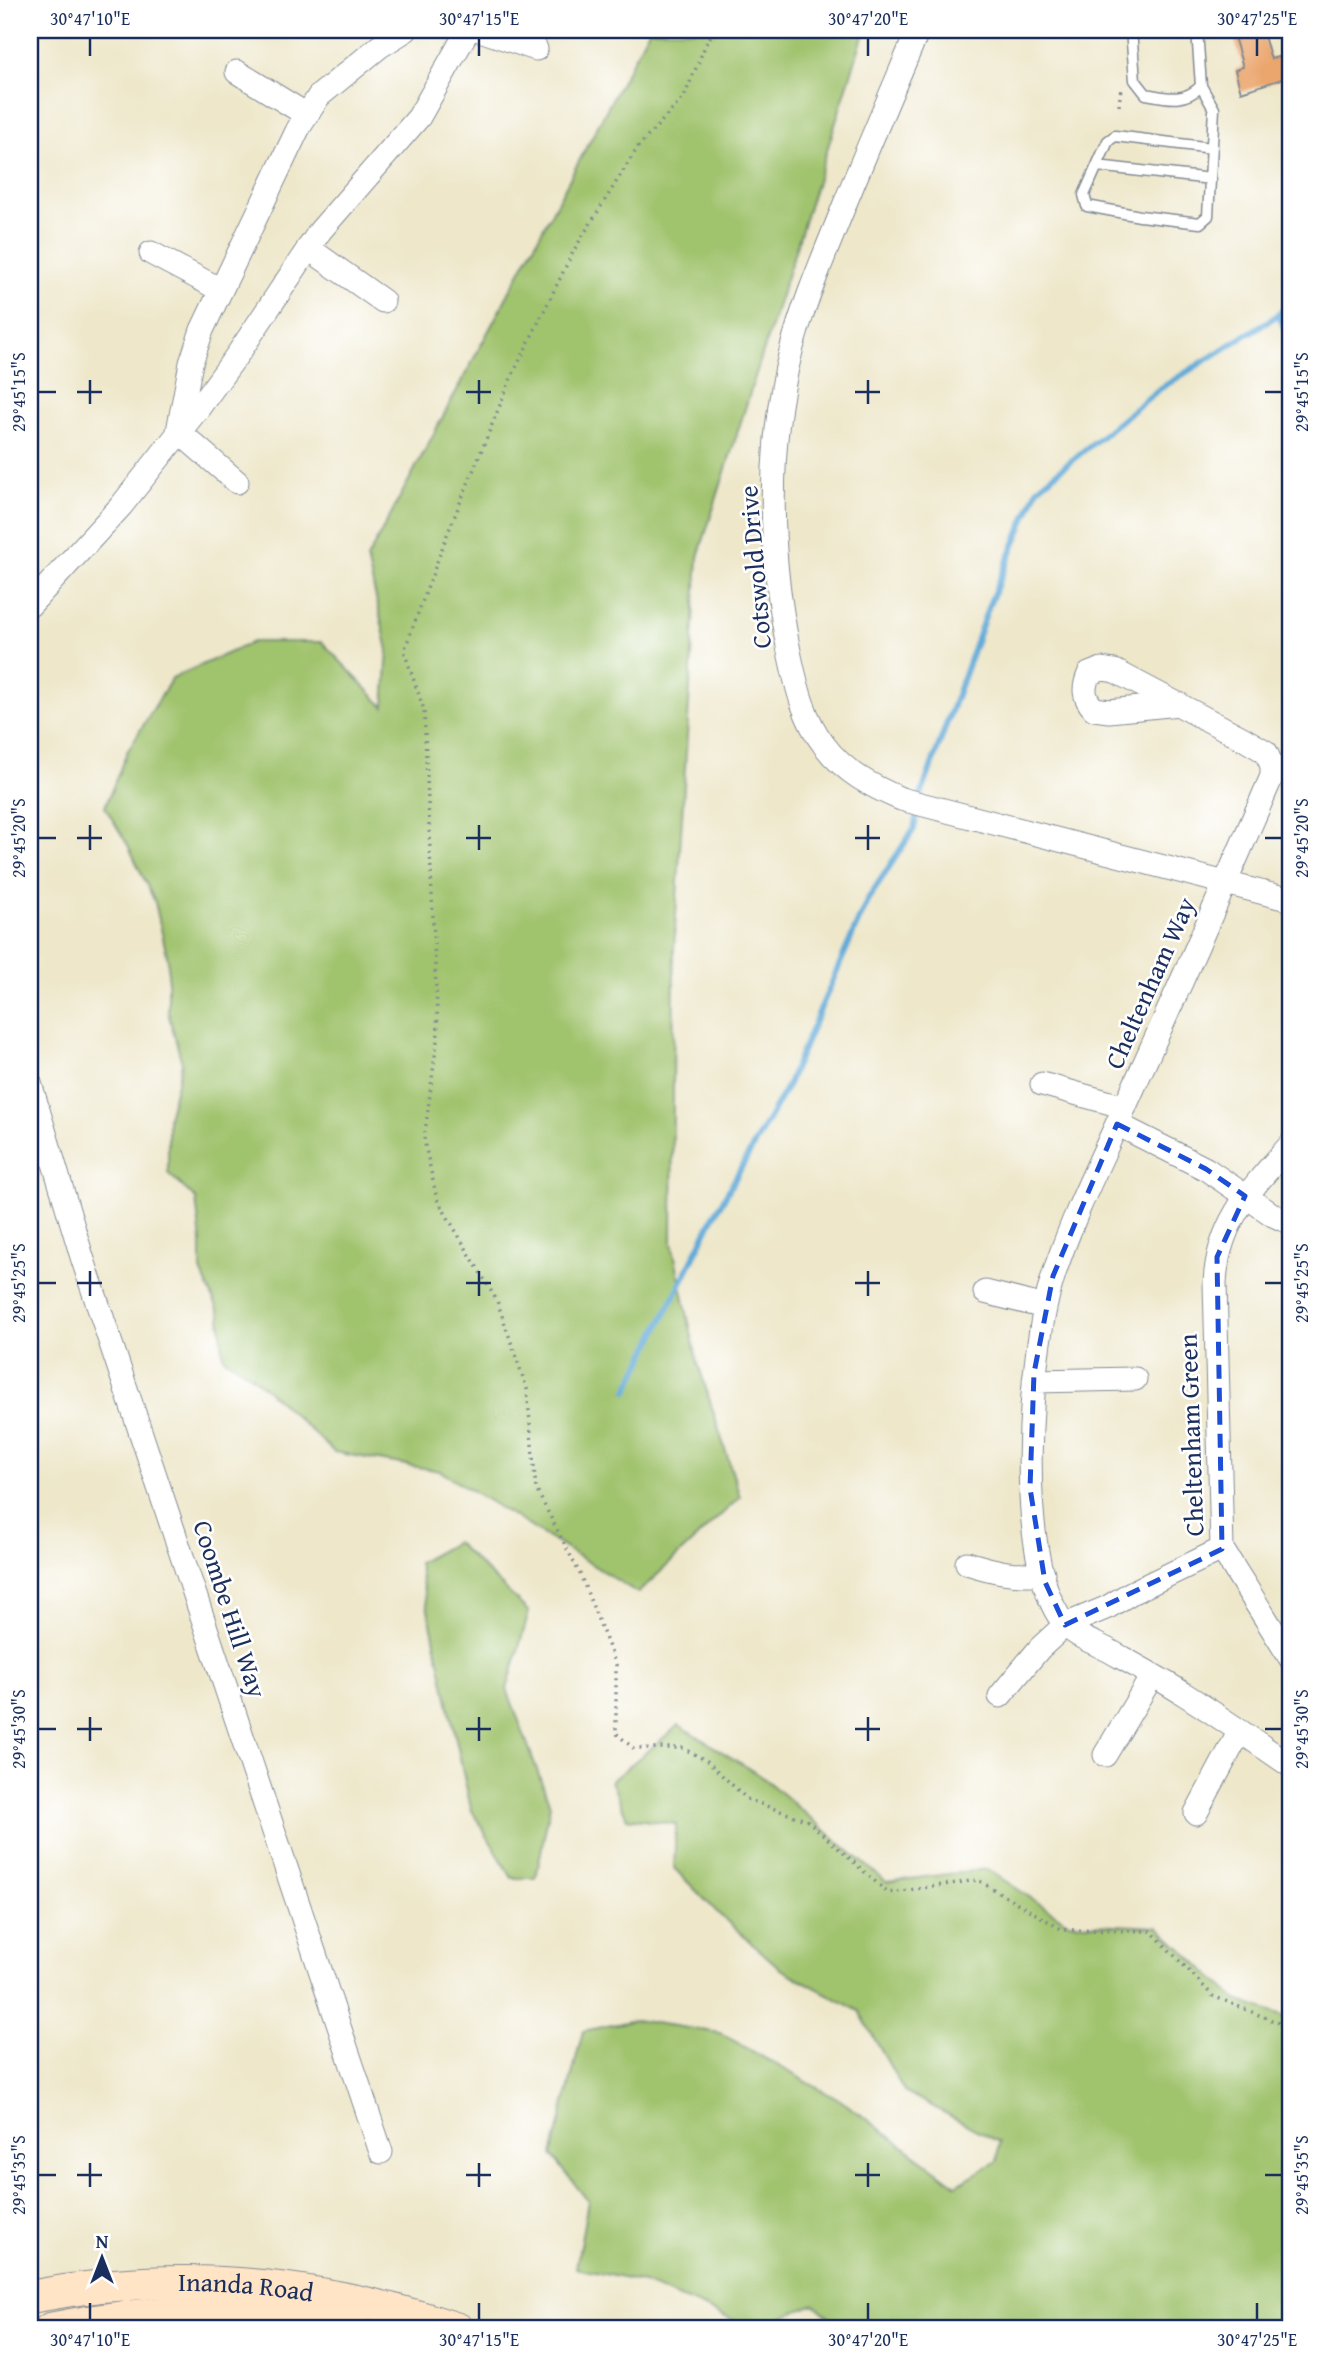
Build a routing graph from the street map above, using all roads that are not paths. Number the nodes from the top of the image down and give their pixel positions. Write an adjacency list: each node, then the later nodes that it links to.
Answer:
1 (406, 30): 10 (street)
2 (468, 30): 14 (street)
3 (480, 30): 7 (street)
4 (918, 30): 24 (street, Cotswold Drive)
5 (1131, 30): 9 (lane)
6 (1197, 30): 9 (lane)
7 (536, 49)
8 (237, 72): 10 (street)
9 (1201, 86): 11 (lane)
10 (307, 115): 16 (street)
11 (1212, 148): 12 (lane); 13 (lane)
12 (1097, 166): 13 (lane); 13 (lane)
13 (1211, 179)
14 (308, 248): 17 (street); 19 (street)
15 (151, 253): 16 (street)
16 (221, 290): 18 (street)
17 (383, 301)
18 (195, 349): 19 (street); 20 (street)
19 (231, 364): 20 (street)
20 (178, 431): 21 (street); 22 (street)
21 (237, 482)
22 (30, 605)
23 (1179, 704): 24 (street, Cheltenham Way)
24 (1226, 883): 25 (street, Cotswold Drive); 28 (street, Cheltenham Way)
25 (1291, 900)
26 (30, 1083): 47 (street, Coombe Hill Way)
27 (1042, 1084): 28 (street, Cheltenham Way)
28 (1121, 1115): 30 (street); 33 (street, Cheltenham Way)
29 (1291, 1144): 30 (street, Cheltenham Green)
30 (1245, 1196): 31 (street); 36 (street, Cheltenham Green)
31 (1291, 1223)
32 (985, 1292): 33 (street)
33 (1045, 1307): 35 (street, Cheltenham Way)
34 (1135, 1379): 35 (street)
35 (1034, 1381): 38 (street, Cheltenham Way)
36 (1222, 1549): 39 (street); 40 (street, Cheltenham Green)
37 (967, 1563): 38 (street)
38 (1043, 1573): 39 (street, Cheltenham Way)
39 (1065, 1625): 41 (street); 42 (street)
40 (1291, 1659)
41 (1152, 1676): 43 (street); 44 (street)
42 (1000, 1696)
43 (1240, 1731): 45 (street); 46 (street)
44 (1105, 1755)
45 (1291, 1766)
46 (1196, 1813)
47 (382, 2152)
48 (30, 2297): 51 (main road, Inanda Road)
49 (50, 2329): 50 (main road, Inanda Road)
50 (355, 2329)
51 (458, 2329)

